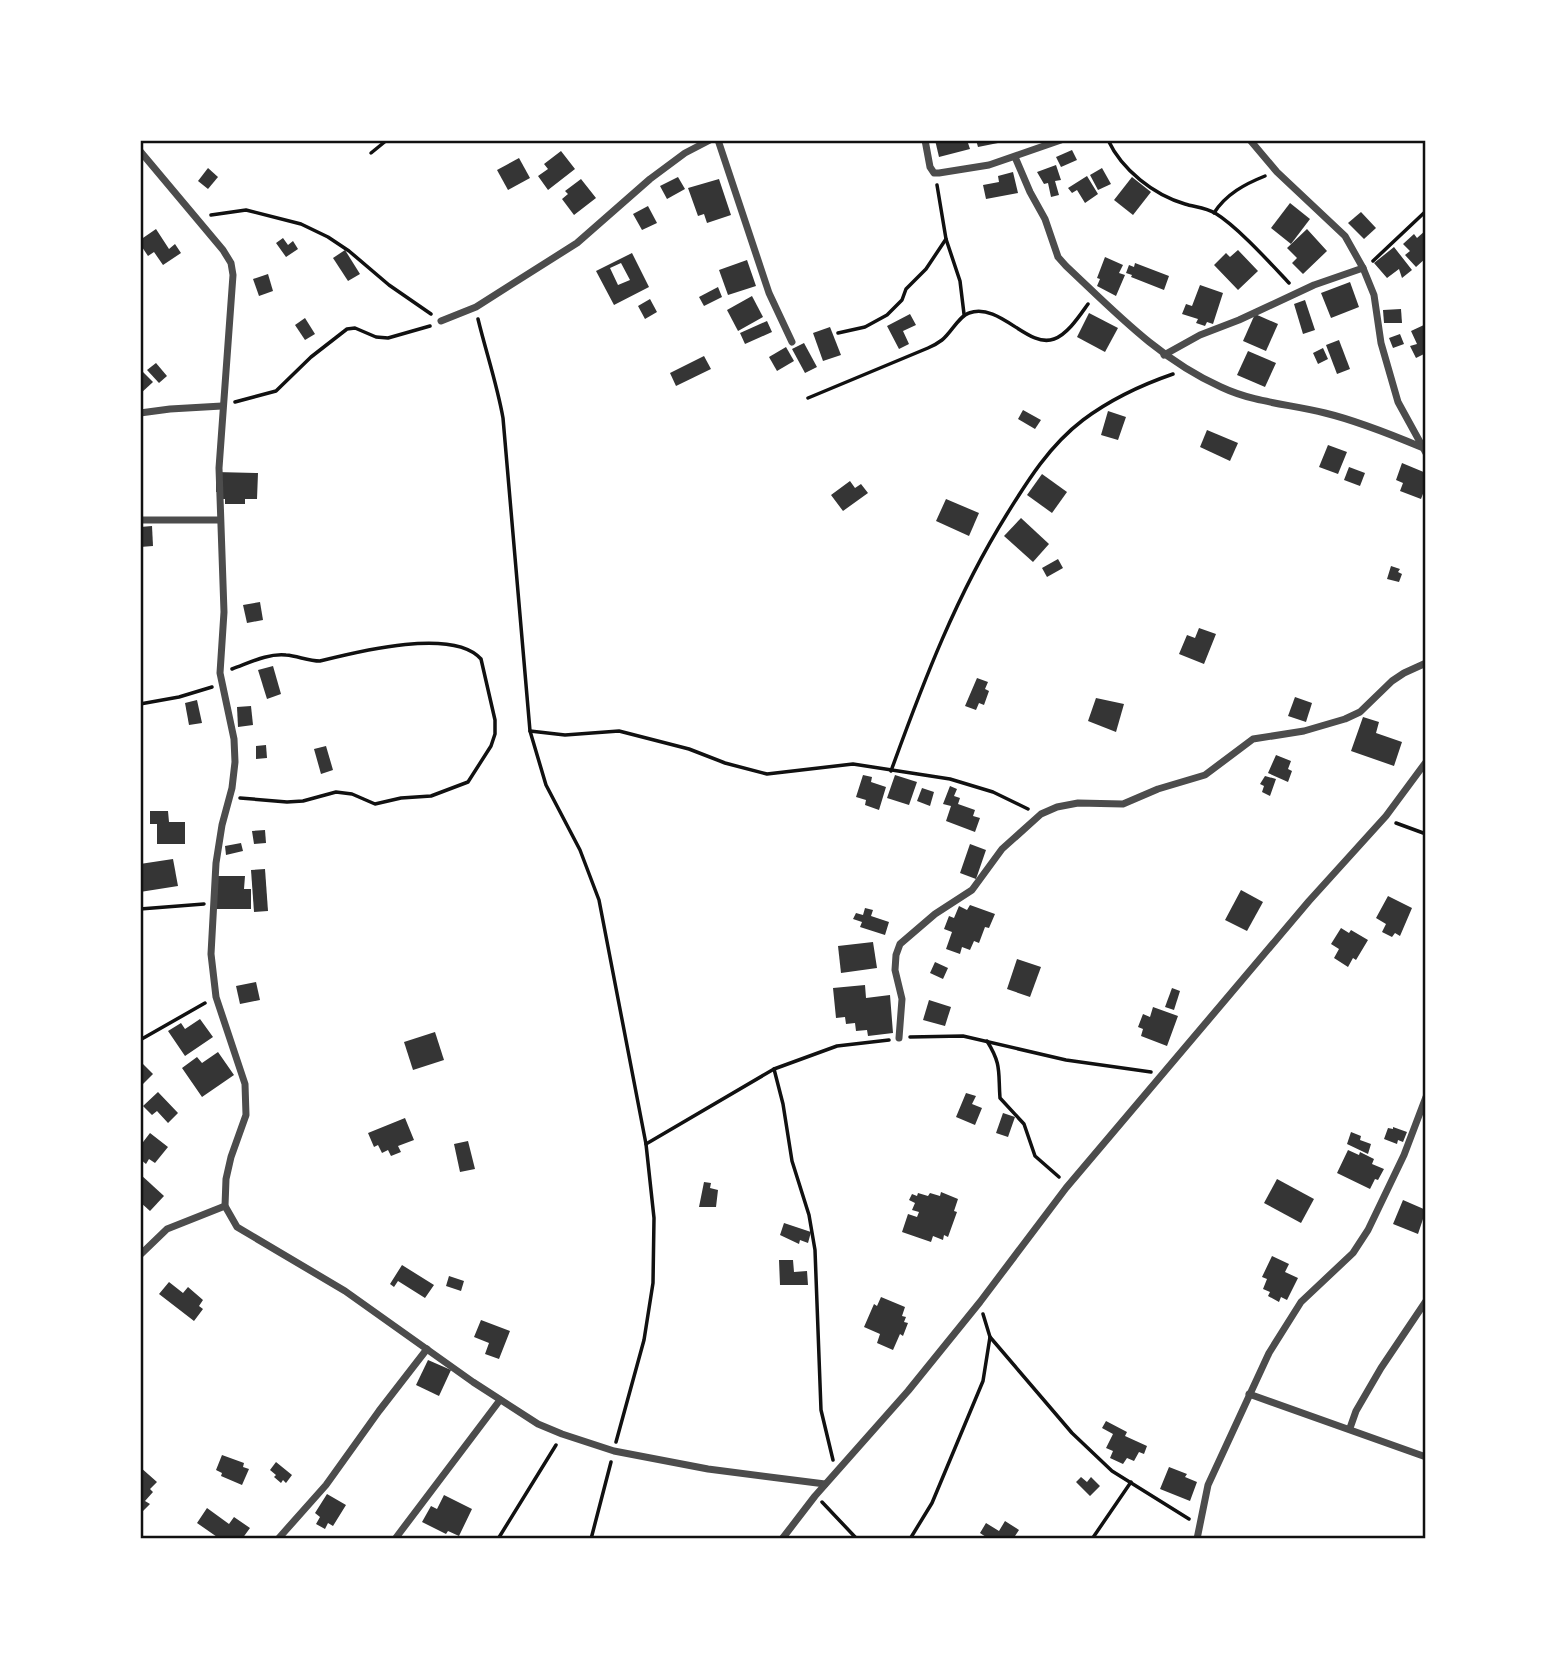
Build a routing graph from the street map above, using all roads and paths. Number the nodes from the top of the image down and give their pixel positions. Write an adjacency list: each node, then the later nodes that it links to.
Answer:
1 (387, 140): 9 (path)
2 (710, 140): 20 (street)
3 (718, 140): 24 (street)
4 (925, 140): 12 (street)
5 (1062, 140): 10 (street)
6 (1108, 140): 14 (path)
7 (1250, 140): 11 (street)
8 (140, 151): 15 (street)
9 (371, 153)
10 (1015, 157): 12 (street); 18 (street)
11 (1277, 172): 14 (path); 17 (street)
12 (934, 173): 16 (path)
13 (1426, 211): 17 (path)
14 (1214, 213): 19 (path)
15 (196, 217): 22 (path); 28 (street)
16 (946, 239): 21 (path); 23 (path)
17 (1363, 268): 19 (street); 30 (street)
18 (1096, 293): 21 (path); 25 (street)
19 (1298, 293): 25 (street)
20 (475, 307): 22 (street); 37 (path)
21 (964, 314): 27 (path)
22 (441, 321): 28 (path)
23 (838, 333)
24 (792, 342)
25 (1164, 355): 26 (street)
26 (1188, 369): 30 (street); 39 (path)
27 (808, 398)
28 (222, 406): 29 (street); 32 (street)
29 (140, 413)
30 (1424, 450)
31 (140, 520): 32 (street)
32 (220, 520): 34 (street)
33 (1426, 663): 41 (street)
34 (220, 673): 35 (street); 40 (path)
35 (221, 684): 36 (path); 40 (street)
36 (140, 704)
37 (530, 731): 39 (path); 53 (path)
38 (1426, 762): 42 (street)
39 (891, 771): 41 (path)
40 (230, 797): 44 (street)
41 (1041, 814): 47 (street)
42 (1386, 816): 43 (path); 51 (street)
43 (1426, 834)
44 (212, 904): 45 (path); 46 (street)
45 (140, 909)
46 (215, 996): 48 (path); 55 (street)
47 (899, 1038): 49 (path); 50 (path)
48 (140, 1040)
49 (987, 1041): 51 (path); 54 (path)
50 (774, 1069): 53 (path); 67 (path)
51 (1163, 1073): 54 (street)
52 (1426, 1097): 61 (street)
53 (646, 1144): 65 (path)
54 (1066, 1188): 58 (street)
55 (225, 1206): 56 (street); 60 (street)
56 (140, 1255)
57 (1426, 1301): 63 (street)
58 (980, 1302): 59 (path); 67 (street)
59 (990, 1337): 68 (path); 78 (path)
60 (427, 1349): 62 (street); 72 (street)
61 (1249, 1394): 63 (street); 71 (street)
62 (500, 1400): 64 (street); 73 (street)
63 (1350, 1428): 66 (street)
64 (562, 1434): 65 (street); 74 (path)
65 (614, 1451): 69 (street); 75 (path)
66 (1426, 1457)
67 (835, 1472): 69 (street)
68 (1131, 1482): 71 (path); 79 (path)
69 (825, 1484): 70 (street)
70 (815, 1496): 76 (street); 77 (path)
71 (1200, 1526): 80 (street)
72 (278, 1539)
73 (395, 1539)
74 (498, 1539)
75 (591, 1539)
76 (782, 1539)
77 (857, 1539)
78 (910, 1539)
79 (1092, 1539)
80 (1197, 1539)

